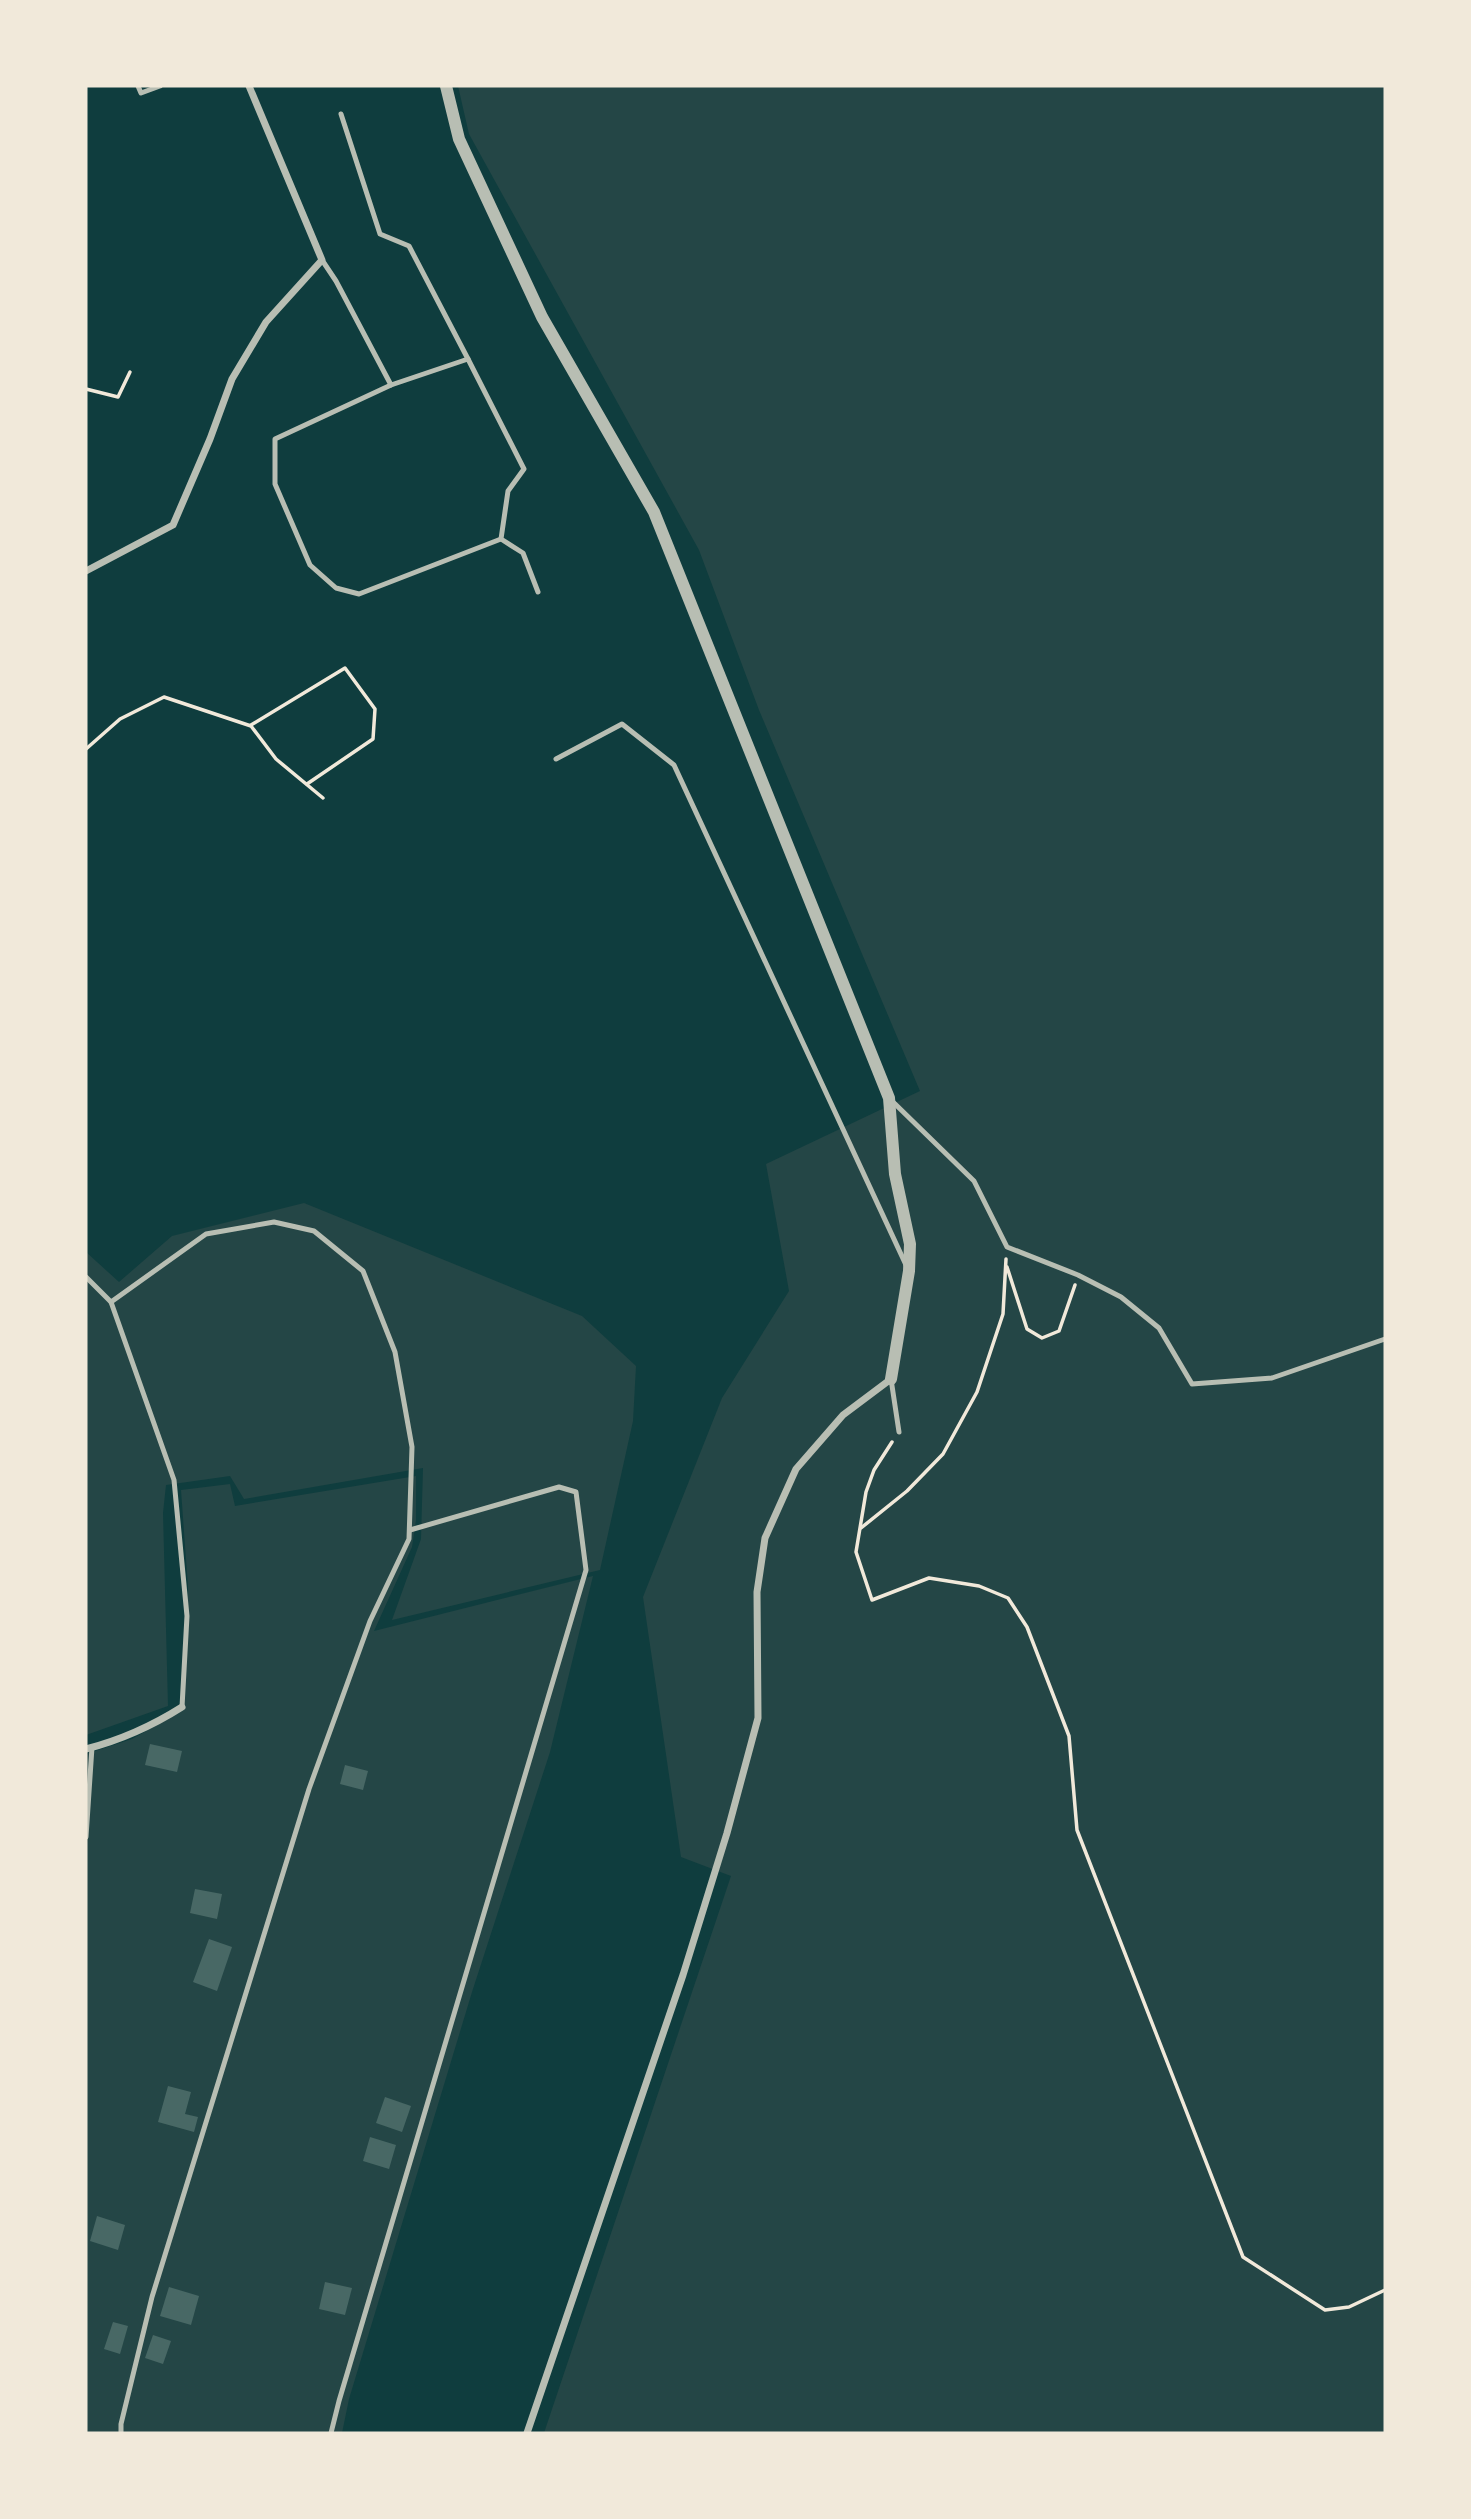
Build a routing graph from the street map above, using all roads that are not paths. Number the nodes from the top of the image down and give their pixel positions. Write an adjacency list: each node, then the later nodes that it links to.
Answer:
1 (138, 86): 2 (lane)
2 (160, 86)
3 (249, 86): 6 (street)
4 (446, 86): 13 (street)
5 (341, 114): 7 (lane)
6 (322, 260): 8 (lane); 10 (street)
7 (468, 359): 8 (lane); 9 (lane)
8 (391, 385): 9 (lane)
9 (500, 539): 11 (lane)
10 (86, 571)
11 (538, 592)
12 (556, 759): 14 (lane)
13 (889, 1098): 14 (street); 17 (lane)
14 (909, 1271): 18 (street)
15 (86, 1277): 16 (lane)
16 (111, 1302): 20 (lane); 21 (lane)
17 (1385, 1339)
18 (891, 1379): 19 (lane); 26 (street)
19 (899, 1432)
20 (410, 1530): 24 (lane); 25 (lane)
21 (182, 1707): 22 (street)
22 (89, 1748): 23 (lane)
23 (86, 1837)
24 (121, 2433)
25 (331, 2433)
26 (527, 2433)

